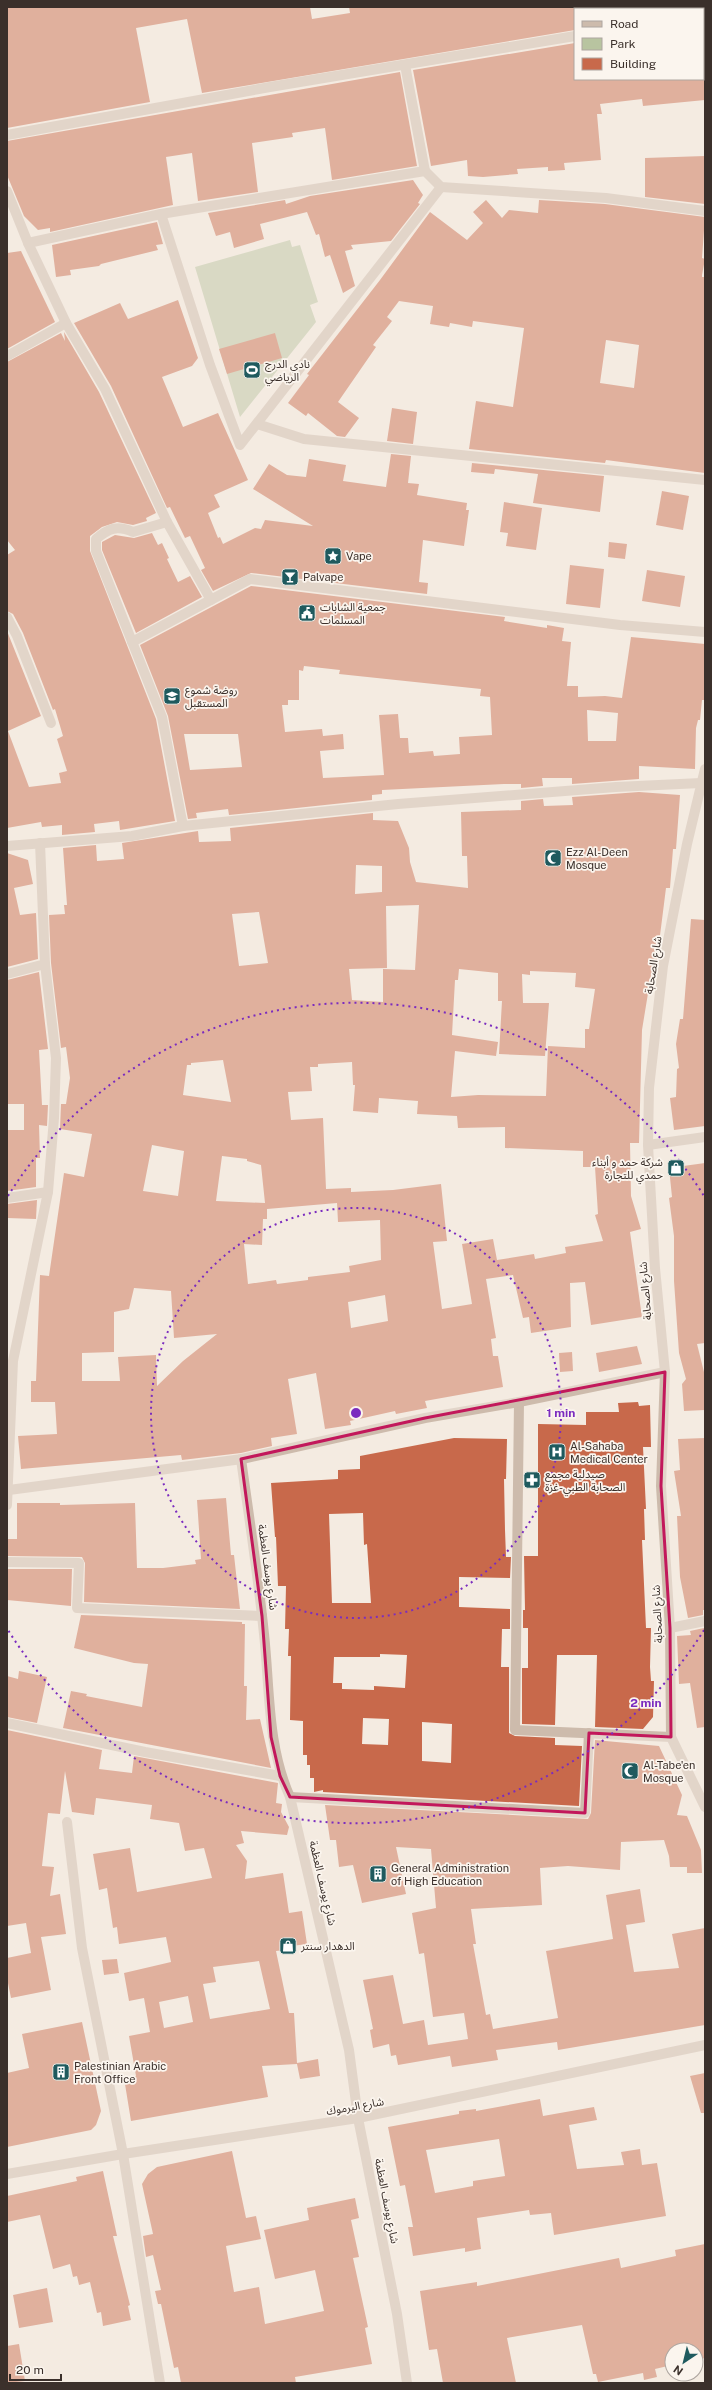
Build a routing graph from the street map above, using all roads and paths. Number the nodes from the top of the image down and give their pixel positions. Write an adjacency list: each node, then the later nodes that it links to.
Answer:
1 (574, 36): 2 (street)
2 (405, 65): 3 (street); 4 (street)
3 (7, 135)
4 (425, 171): 5 (street); 8 (street)
5 (441, 187): 7 (street); 12 (street)
6 (7, 190): 9 (street)
7 (705, 211)
8 (161, 214): 9 (street); 12 (street)
9 (28, 243): 10 (street)
10 (66, 323): 11 (street); 14 (street)
11 (7, 356)
12 (257, 424): 13 (street)
13 (705, 480)
14 (167, 522): 15 (street); 18 (street)
15 (211, 600): 17 (street); 18 (street)
16 (7, 617): 19 (street)
17 (705, 632)
18 (132, 642): 22 (street)
19 (52, 723)
20 (705, 769): 21 (street, شارع الصحابة)
21 (702, 783): 22 (street); 28 (street, شارع الصحابة)
22 (183, 826): 23 (street)
23 (40, 844): 24 (street); 25 (street)
24 (7, 846)
25 (45, 964): 26 (street); 29 (street)
26 (7, 974)
27 (705, 1137): 28 (street)
28 (648, 1145): 31 (street, شارع الصحابة)
29 (48, 1192): 30 (street); 32 (street)
30 (7, 1198)
31 (665, 1372): 33 (street); 40 (street, شارع الصحابة)
32 (9, 1384): 35 (street)
33 (519, 1402): 34 (street); 42 (street)
34 (241, 1459): 35 (street); 38 (street, شارع يوسف العظمة)
35 (9, 1490): 36 (street)
36 (7, 1505)
37 (7, 1562): 38 (street)
38 (262, 1616): 44 (street, شارع يوسف العظمة)
39 (705, 1621): 40 (street)
40 (670, 1628): 43 (street, شارع الصحابة)
41 (7, 1723): 44 (street)
42 (589, 1733): 43 (street); 45 (street)
43 (671, 1737): 46 (street, شارع الصحابة)
44 (280, 1776): 45 (street, شارع يوسف العظمة)
45 (290, 1798): 49 (street, شارع يوسف العظمة)
46 (705, 1807)
47 (67, 1822): 50 (street)
48 (705, 2045): 49 (street, شارع اليرموك)
49 (358, 2118): 50 (street, شارع اليرموك); 53 (street, شارع يوسف العظمة)
50 (123, 2154): 51 (street, شارع اليرموك); 52 (street)
51 (7, 2174)
52 (160, 2383)
53 (407, 2383)

